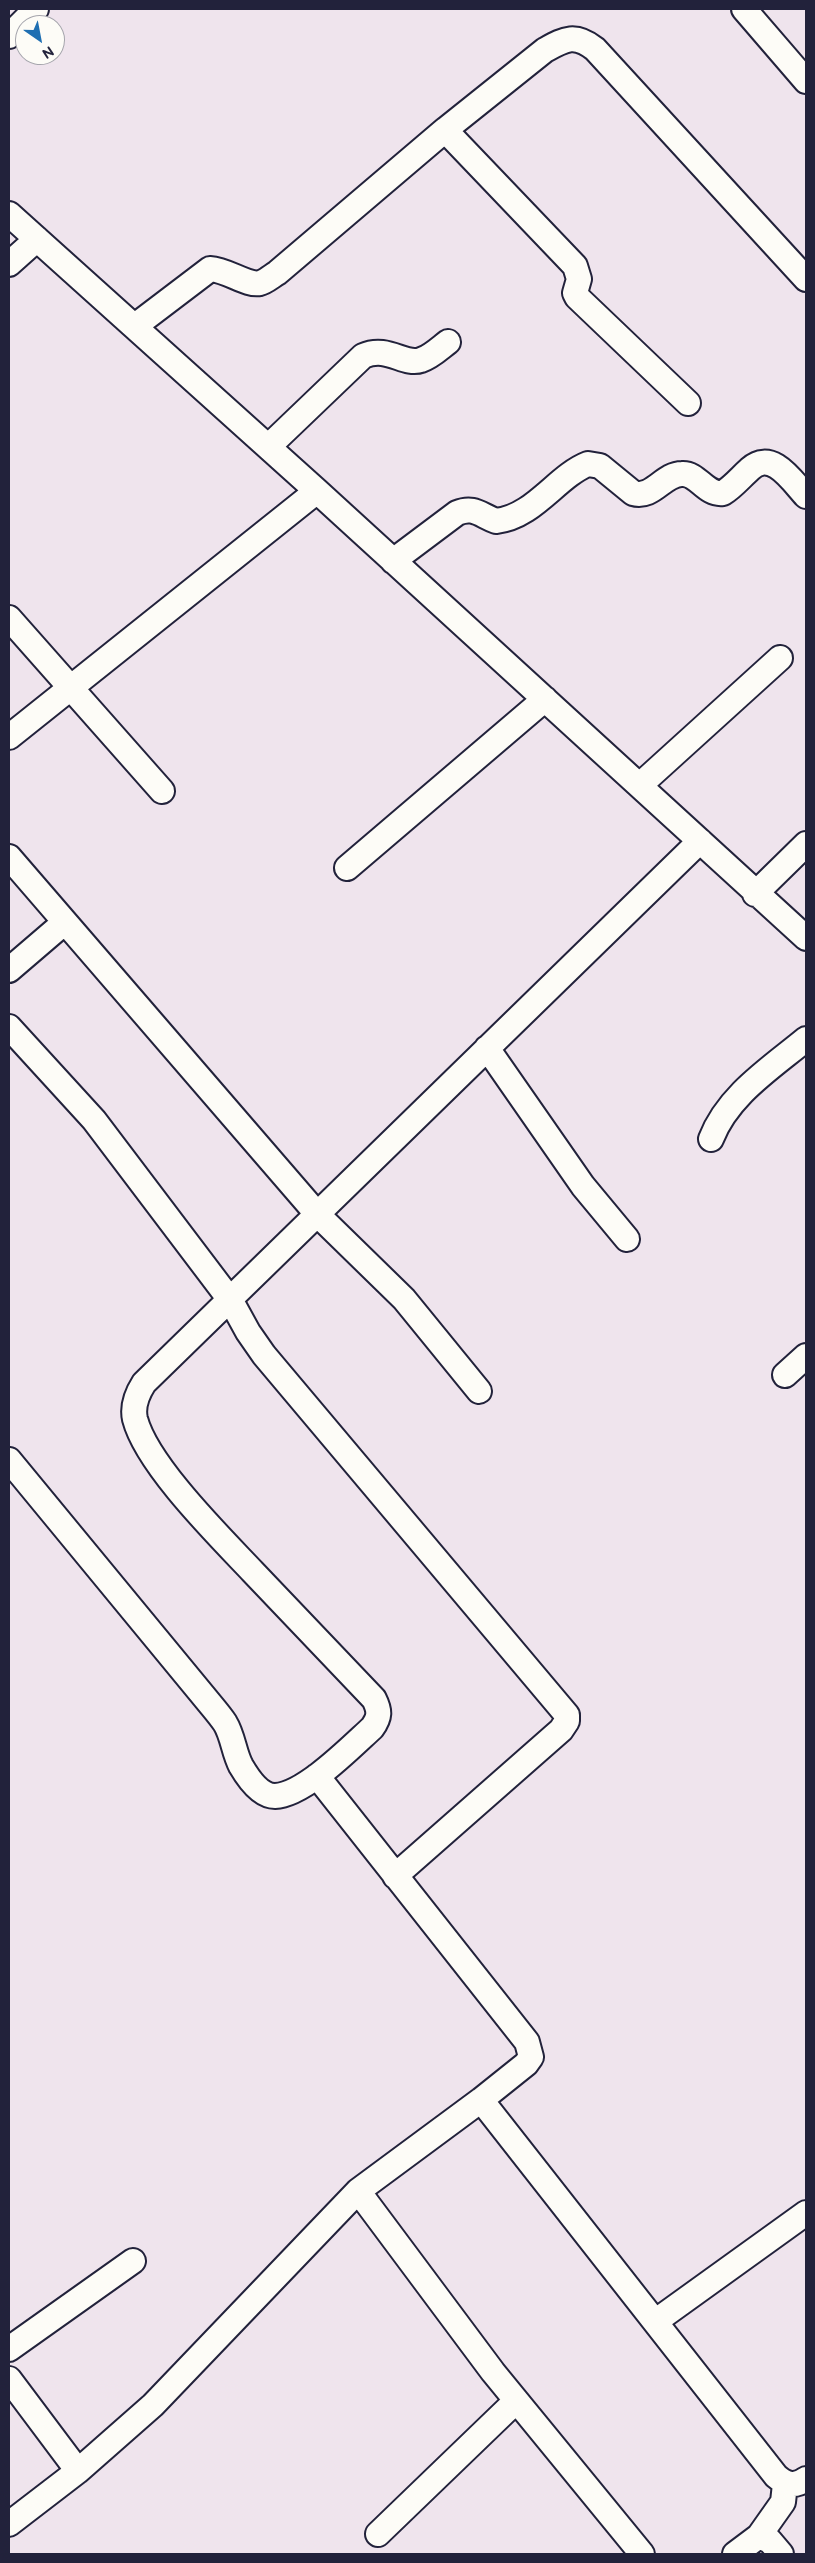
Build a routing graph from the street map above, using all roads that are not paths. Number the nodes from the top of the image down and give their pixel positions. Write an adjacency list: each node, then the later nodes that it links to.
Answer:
1 (36, 9): 3 (street)
2 (744, 9): 4 (street)
3 (9, 36)
4 (806, 81)
5 (445, 130): 9 (street); 10 (street); 12 (street)
6 (9, 214): 7 (street)
7 (37, 239): 8 (street); 10 (street)
8 (9, 264)
9 (806, 279)
10 (135, 326): 13 (street)
11 (448, 342): 13 (street)
12 (688, 403)
13 (268, 447): 14 (street)
14 (317, 491): 16 (street); 19 (street)
15 (806, 496): 16 (street)
16 (394, 561): 20 (street)
17 (9, 618): 19 (street)
18 (780, 658): 22 (street)
19 (70, 686): 21 (street); 23 (street)
20 (545, 699): 22 (street); 27 (street)
21 (9, 737)
22 (640, 785): 24 (street)
23 (162, 790)
24 (700, 841): 28 (street); 34 (street)
25 (806, 844): 28 (street)
26 (9, 857): 29 (street)
27 (347, 868)
28 (755, 894): 30 (street)
29 (65, 922): 31 (street); 36 (street)
30 (806, 938)
31 (12, 961)
32 (9, 1027): 38 (street)
33 (806, 1039): 35 (street)
34 (487, 1048): 36 (street); 37 (street)
35 (711, 1139)
36 (318, 1215): 38 (street); 41 (street)
37 (627, 1240)
38 (231, 1301): 43 (street); 44 (street)
39 (806, 1356): 40 (street)
40 (784, 1375)
41 (479, 1391)
42 (9, 1460): 43 (street)
43 (317, 1776): 44 (street)
44 (396, 1876): 45 (street)
45 (481, 2100): 46 (street); 49 (street)
46 (358, 2191): 52 (street); 53 (street)
47 (806, 2213): 49 (street)
48 (133, 2261): 50 (street)
49 (656, 2321): 54 (street)
50 (9, 2349)
51 (9, 2378): 53 (street)
52 (516, 2400): 56 (street); 58 (street)
53 (78, 2471): 55 (street)
54 (796, 2481): 57 (street)
55 (9, 2524)
56 (378, 2534)
57 (759, 2536): 59 (street); 60 (street)
58 (642, 2554)
59 (734, 2554)
60 (781, 2554)

